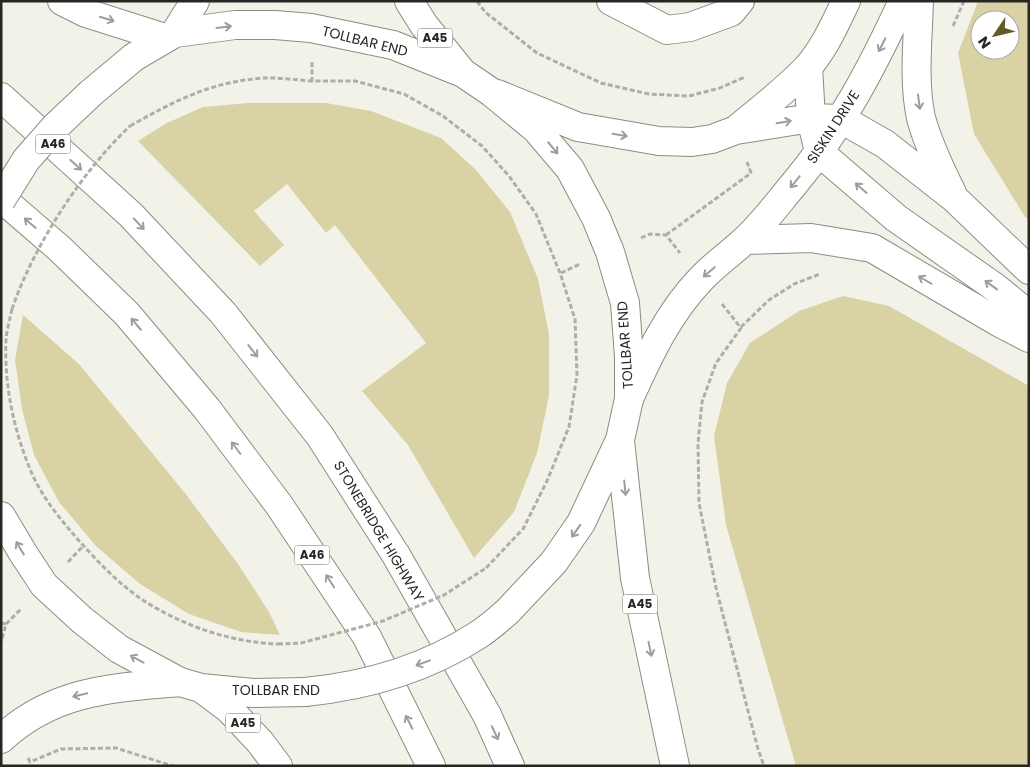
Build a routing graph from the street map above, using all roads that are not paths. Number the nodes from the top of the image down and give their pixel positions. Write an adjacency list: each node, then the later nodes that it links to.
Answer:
1 (62, 1): 9 (main road, one-way to 9)
2 (195, 1): 9 (main road)
3 (409, 1): 11 (main road, A45)
4 (611, 1): 5 (main road)
5 (740, 1)
6 (846, 1): 10 (main road)
7 (903, 1): 15 (main road, SISKIN DRIVE, one-way to 15)
8 (919, 1): 18 (main road, one-way to 18)
9 (170, 35): 11 (main road, TOLLBAR END, one-way to 11); 19 (main road, TOLLBAR END, bridge)
10 (808, 67): 14 (main road); 16 (main road)
11 (463, 73): 12 (main road, TOLLBAR END)
12 (491, 92): 16 (main road, one-way to 16); 24 (main road, TOLLBAR END, one-way to 24)
13 (1, 97): 31 (main road, STONEBRIDGE HIGHWAY / A46, one-way to 31)
14 (811, 118): 15 (main road); 16 (main road, one-way to 14); 17 (main road)
15 (841, 119): 17 (main road, SISKIN DRIVE); 18 (main road)
16 (736, 130)
17 (819, 152): 20 (main road, SISKIN DRIVE, one-way to 20); 22 (main road, one-way to 17)
18 (954, 198): 21 (main road)
19 (1, 199): 30 (main road, A46, one-way to 19)
20 (746, 240): 23 (main road, one-way to 20); 24 (main road, SISKIN DRIVE, one-way to 24)
21 (1029, 270)
22 (1029, 315)
23 (1029, 338)
24 (629, 399): 25 (main road, TOLLBAR END)
25 (620, 440): 27 (main road, TOLLBAR END, one-way to 27, bridge); 32 (main road, A45, one-way to 32)
26 (1, 516): 27 (main road, TOLLBAR END, one-way to 26)
27 (190, 685): 28 (main road, one-way to 28); 29 (main road, A45)
28 (1, 739)
29 (278, 766)
30 (431, 766)
31 (510, 766)
32 (675, 766)

